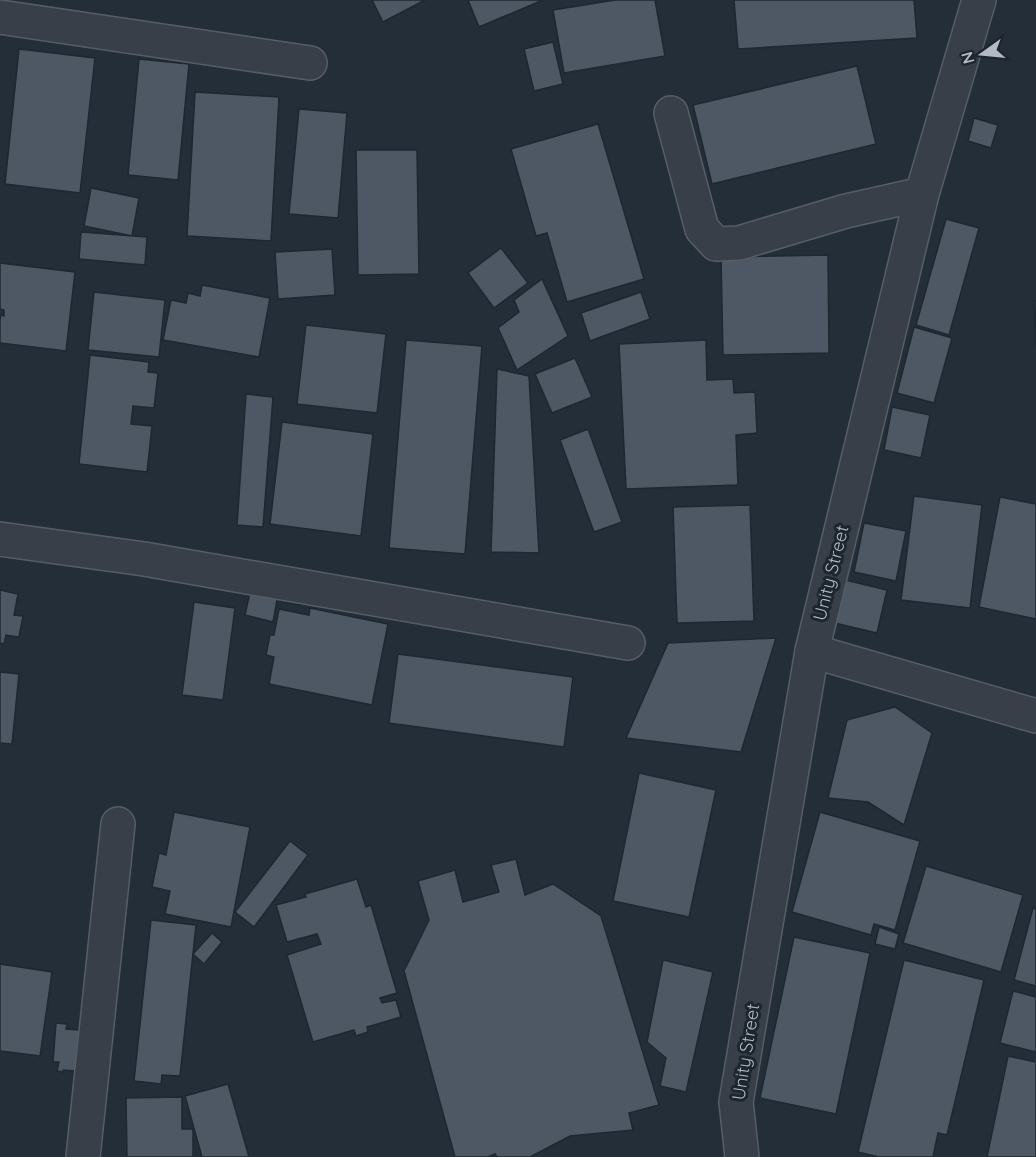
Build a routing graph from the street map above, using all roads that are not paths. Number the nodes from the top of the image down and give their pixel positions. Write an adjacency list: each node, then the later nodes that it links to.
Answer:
1 (979, 0): 5 (street, Unity Street)
2 (0, 17): 3 (street)
3 (310, 63)
4 (671, 113): 5 (street)
5 (922, 194): 8 (street, Unity Street)
6 (0, 539): 7 (street)
7 (628, 643)
8 (812, 651): 9 (street); 12 (street, Unity Street)
9 (1036, 716)
10 (118, 824): 11 (street)
11 (83, 1157)
12 (742, 1157)

